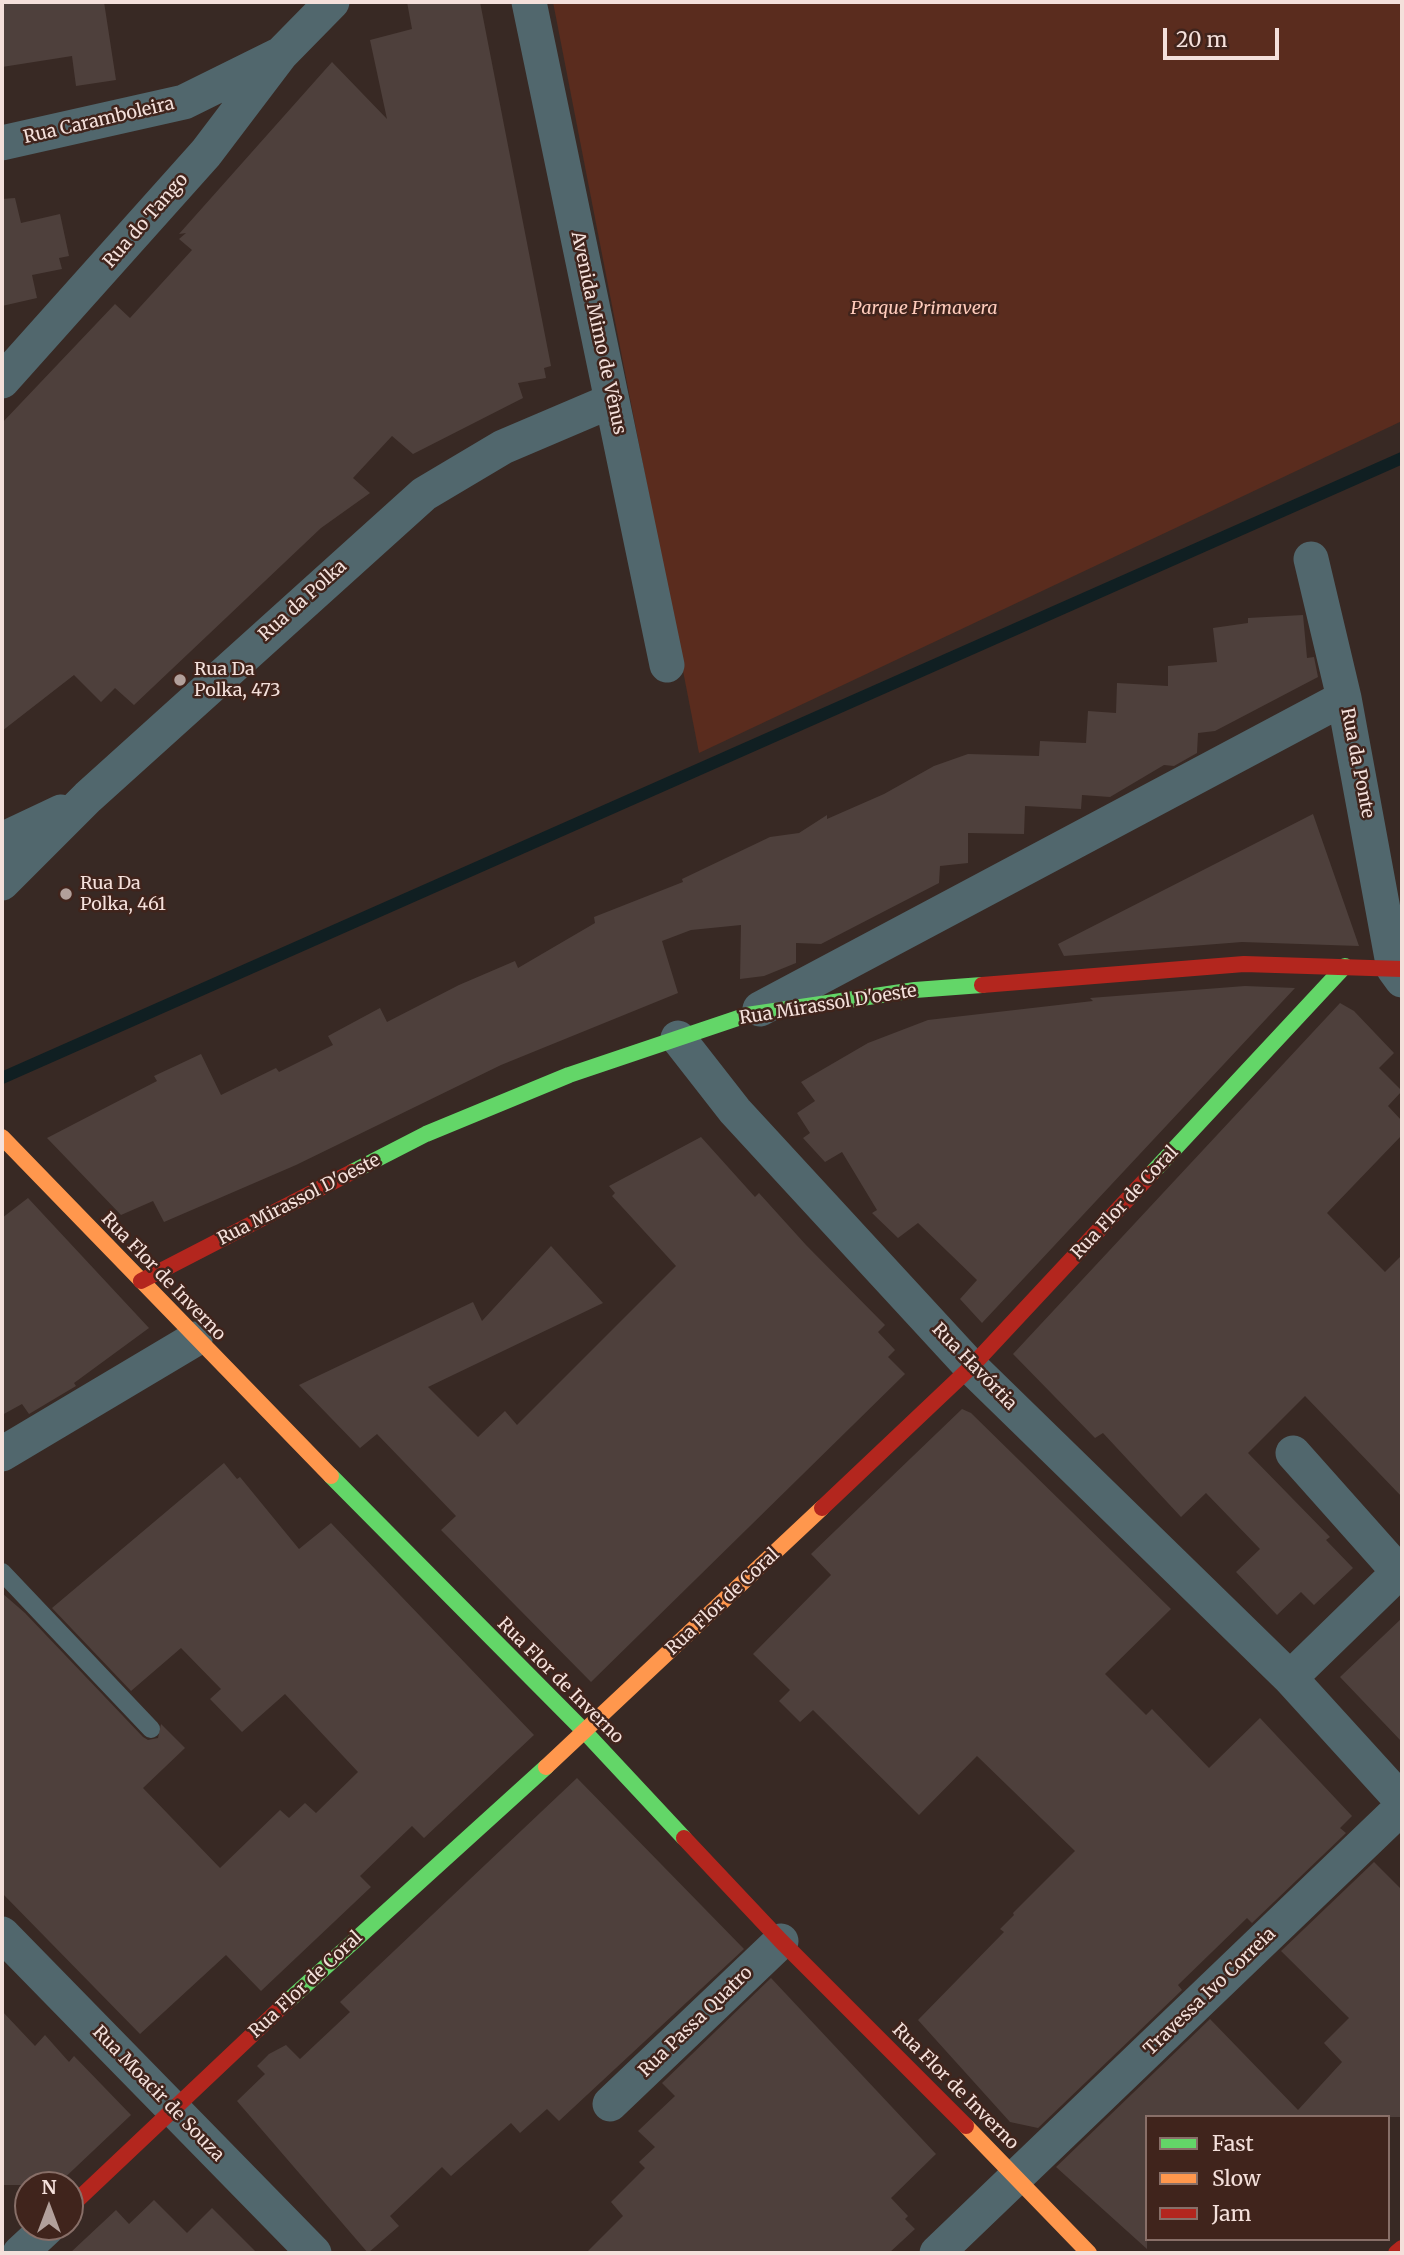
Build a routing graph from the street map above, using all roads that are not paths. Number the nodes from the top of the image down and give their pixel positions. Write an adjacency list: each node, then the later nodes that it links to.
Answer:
1 (332, 2): 3 (street, Rua Caramboleira)
2 (529, 2): 6 (street, Avenida Mimo de Vênus)
3 (281, 54): 4 (street, Rua Caramboleira); 5 (street, Rua do Tango)
4 (2, 143)
5 (2, 381)
6 (611, 401): 8 (street, Avenida Mimo de Vênus); 10 (street, Rua da Polka)
7 (1311, 559): 9 (street, Rua da Ponte)
8 (667, 665)
9 (1344, 698): 14 (street, Rua da Ponte); 15 (street)
10 (88, 797): 11 (street); 12 (street, Rua da Polka)
11 (2, 840)
12 (2, 883)
13 (1345, 966): 14 (street, Rua Mirassol D'oeste); 15 (street, Rua Mirassol D'oeste); 20 (street, Rua Flor de Coral)
14 (1399, 973)
15 (747, 1016): 16 (street, Rua Mirassol D'oeste)
16 (678, 1038): 18 (street, Rua Mirassol D'oeste); 20 (street, Rua Havórtia)
17 (2, 1137): 18 (street, Rua Flor de Inverno)
18 (141, 1282): 19 (street, Rua Flor de Inverno)
19 (195, 1339): 22 (street); 27 (street, Rua Flor de Inverno)
20 (971, 1367): 25 (street, Rua Havórtia); 27 (street, Rua Flor de Coral)
21 (1293, 1453): 23 (street)
22 (2, 1454)
23 (1401, 1570): 25 (street)
24 (2, 1572): 26 (lane)
25 (1290, 1678): 28 (street, Rua Havórtia)
26 (151, 1729)
27 (585, 1732): 31 (street, Rua Flor de Inverno); 33 (street, Rua Flor de Coral)
28 (1402, 1801)
29 (1402, 1807): 34 (street, Travessa Ivo Correia)
30 (2, 1934): 33 (street, Rua Moacir de Souza)
31 (781, 1941): 32 (street, Rua Passa Quatro); 34 (street, Rua Flor de Inverno)
32 (610, 2104)
33 (174, 2110): 35 (street, Rua Flor de Coral); 39 (street, Rua Moacir de Souza)
34 (1018, 2177): 40 (street, Travessa Ivo Correia); 41 (street, Rua Flor de Inverno)
35 (84, 2194)
36 (33, 2241): 38 (street)
37 (1402, 2248): 42 (street)
38 (20, 2253)
39 (314, 2253)
40 (937, 2253)
41 (1089, 2253)
42 (1396, 2253)

